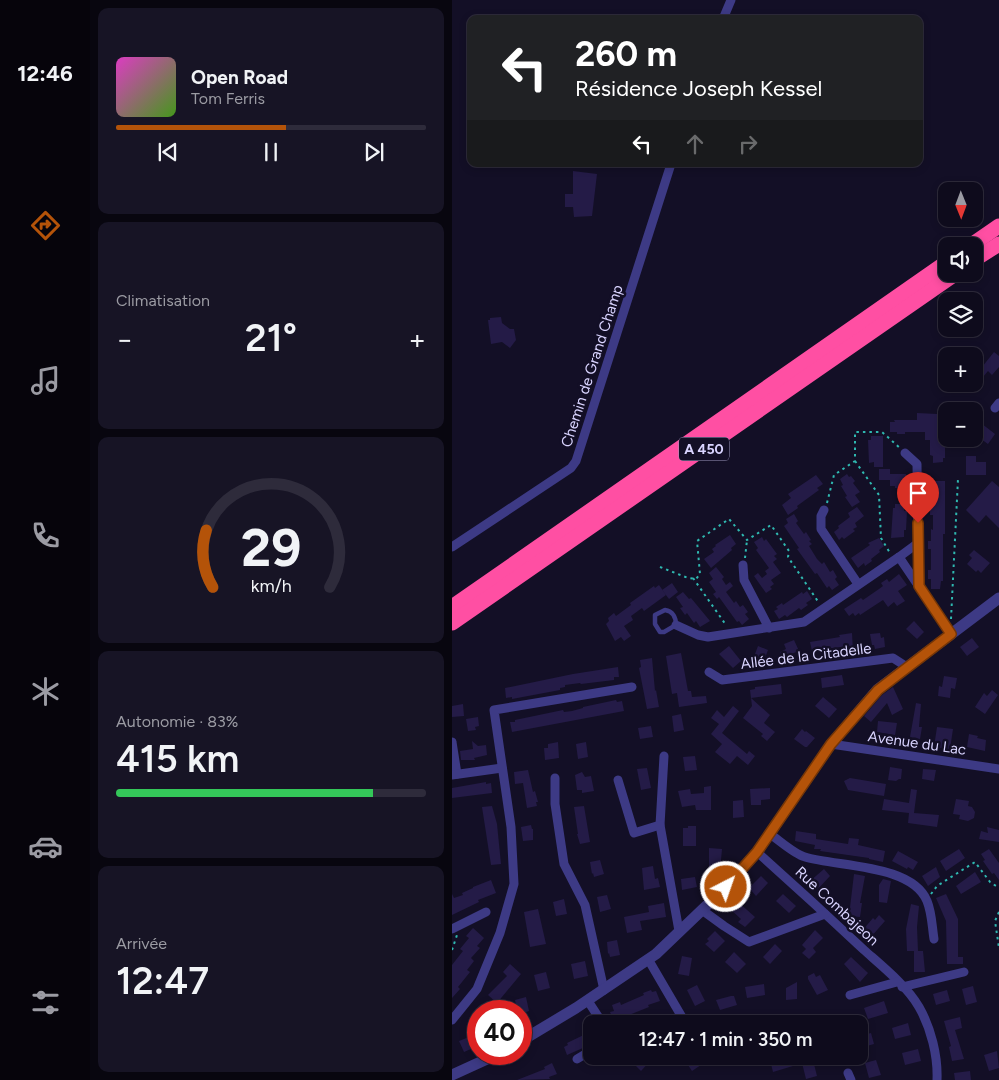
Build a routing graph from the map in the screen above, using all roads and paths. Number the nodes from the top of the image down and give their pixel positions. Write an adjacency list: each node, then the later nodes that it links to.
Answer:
1 (730, 0): 2 (street)
2 (724, 15)
3 (670, 167): 16 (street, Chemin de Grand Champ)
4 (998, 226): 5 (highway)
5 (983, 237)
6 (998, 244): 7 (highway)
7 (983, 254)
8 (938, 268): 24 (highway, A 450)
9 (944, 282): 26 (highway, A 450)
10 (905, 453): 11 (path); 15 (street)
11 (855, 461): 13 (path); 17 (path)
12 (958, 479): 29 (path)
13 (824, 510): 21 (street)
14 (746, 540): 18 (path); 20 (path); 25 (path)
15 (918, 543): 17 (street); 22 (street)
16 (452, 548)
17 (897, 559): 21 (street); 22 (street)
18 (743, 565): 28 (street)
19 (660, 567): 20 (path)
20 (693, 578): 30 (path)
21 (858, 584): 25 (street)
22 (919, 586): 29 (street)
23 (998, 598): 29 (street)
24 (452, 607)
25 (823, 609): 28 (street)
26 (452, 624)
27 (676, 626): 27 (lane); 30 (street)
28 (769, 628): 30 (street)
29 (949, 630): 31 (street)
30 (731, 633)
31 (907, 667): 32 (street, Allée de la Citadelle); 35 (street)
32 (709, 672)
33 (632, 687): 37 (street)
34 (452, 742): 39 (street)
35 (831, 744): 38 (street, Avenue du Lac); 43 (street)
36 (664, 756): 42 (street)
37 (502, 768): 39 (street); 64 (street)
38 (998, 768)
39 (454, 775)
40 (555, 778): 59 (street)
41 (618, 780): 42 (street)
42 (660, 825): 52 (street)
43 (770, 834): 44 (street); 46 (street)
44 (757, 852): 47 (street); 50 (street, Rue Combajeon)
45 (998, 888): 46 (path)
46 (927, 900): 53 (street)
47 (702, 910): 50 (street); 52 (street)
48 (486, 912): 51 (street)
49 (998, 912): 54 (path)
50 (825, 914): 58 (street, Rue Combajeon)
51 (453, 929): 55 (path)
52 (679, 931): 56 (street)
53 (934, 939)
54 (998, 948)
55 (452, 950)
56 (648, 960): 59 (street); 63 (street)
57 (964, 972): 58 (street)
58 (900, 984): 60 (street); 70 (street, Rue Combajeon)
59 (604, 990): 61 (street)
60 (850, 995)
61 (588, 1001): 62 (street); 65 (street)
62 (598, 1015)
63 (681, 1015)
64 (452, 1020)
65 (532, 1034)
66 (583, 1055): 67 (street)
67 (577, 1059)
68 (474, 1065): 69 (street)
69 (452, 1075)
70 (937, 1080)

